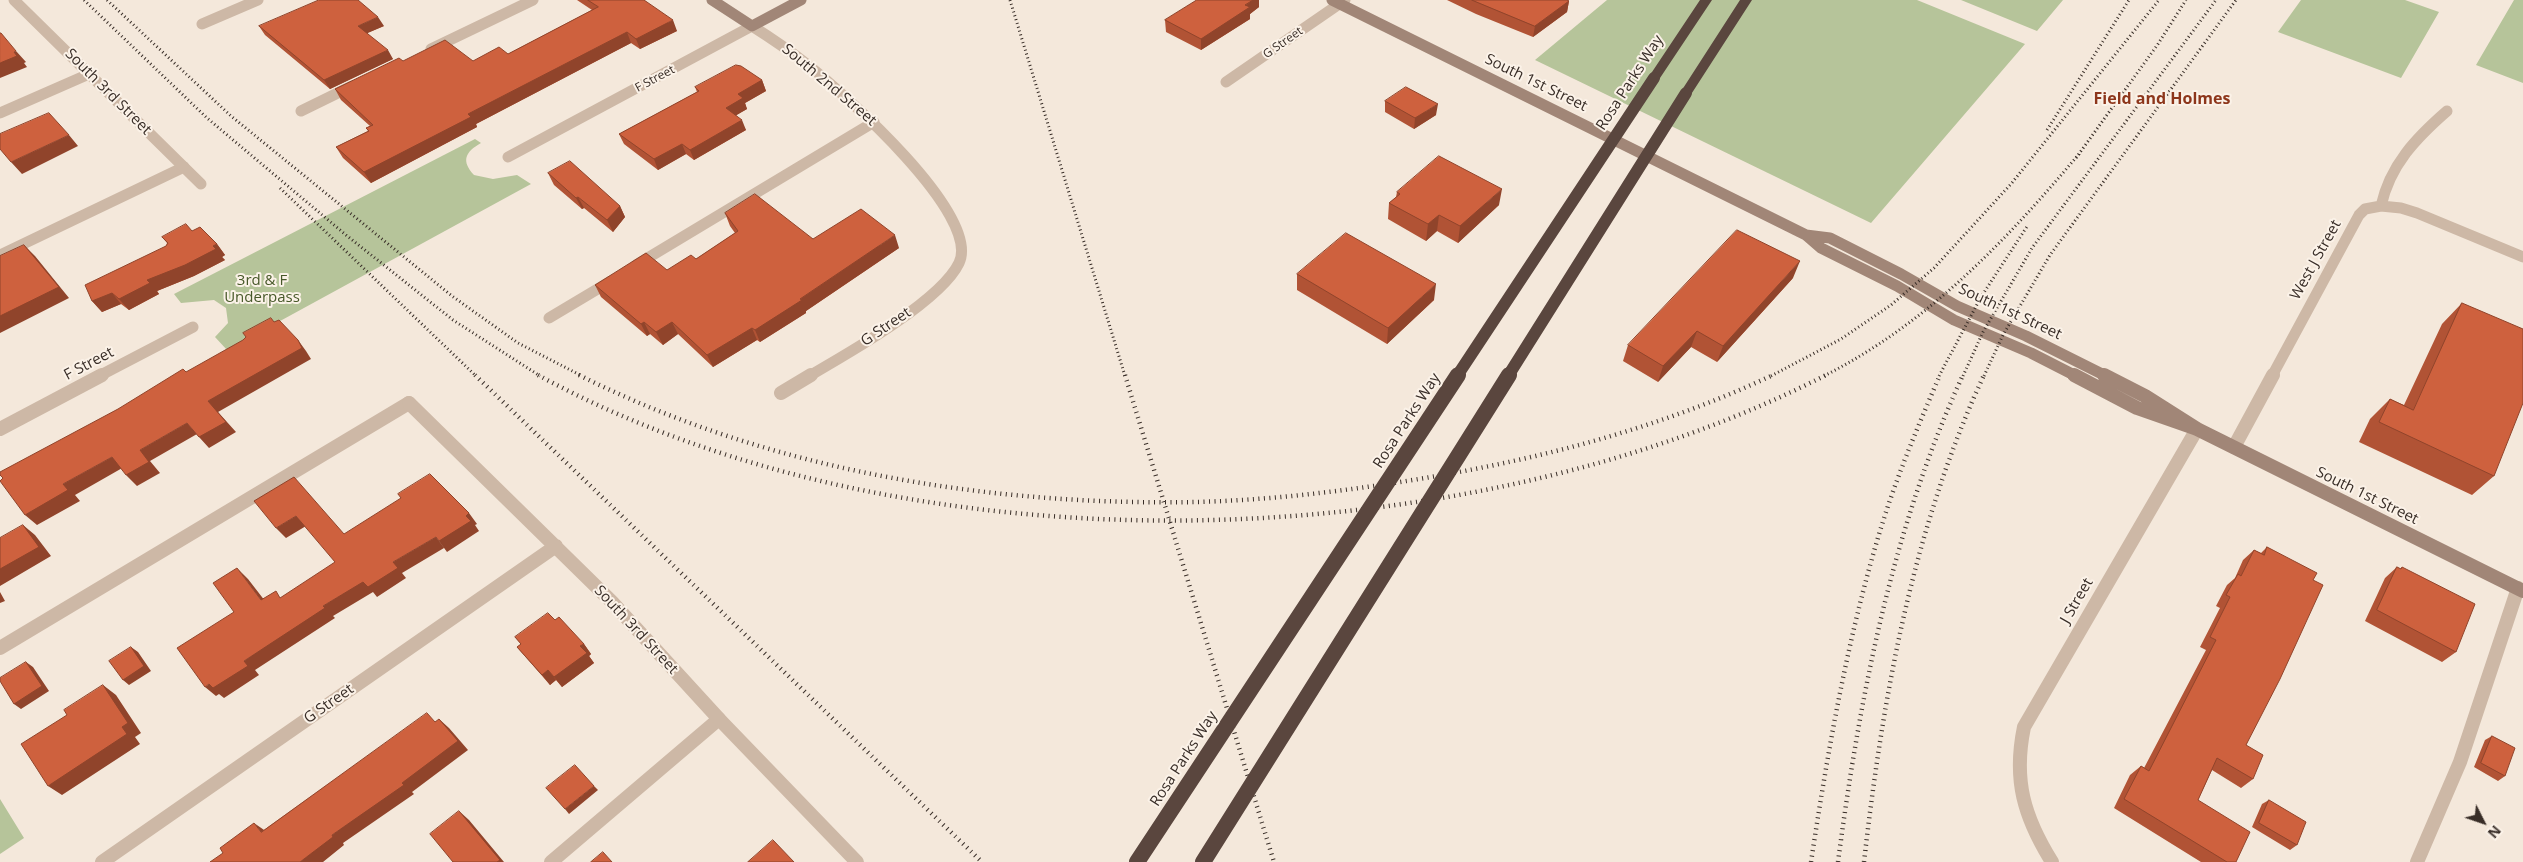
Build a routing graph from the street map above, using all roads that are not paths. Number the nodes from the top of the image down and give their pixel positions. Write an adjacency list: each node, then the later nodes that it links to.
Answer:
1 (14, 0): 12 (street, South 3rd Street)
2 (258, 0): 9 (street)
3 (533, 0): 11 (street)
4 (712, 0): 10 (street, South 2nd Street)
5 (801, 0): 10 (street, F Street)
6 (1706, 0): 39 (highway, Rosa Parks Way, bridge)
7 (1746, 0): 40 (highway, bridge)
8 (1339, 1): 14 (street, G Street); 30 (street, South 1st Street)
9 (202, 24)
10 (752, 26): 18 (street, South 2nd Street); 19 (street, F Street)
11 (426, 51)
12 (89, 74): 17 (street); 20 (street, South 3rd Street)
13 (363, 81): 15 (street)
14 (1226, 82)
15 (300, 111)
16 (2447, 111): 22 (street)
17 (0, 112)
18 (874, 122): 23 (street, South 2nd Street); 26 (street)
19 (508, 157)
20 (184, 167): 21 (street, South 3rd Street); 24 (street)
21 (201, 184)
22 (2381, 206): 25 (street); 31 (street, West J Street)
23 (962, 238): 28 (street, G Street)
24 (0, 256)
25 (2523, 257)
26 (549, 318)
27 (192, 326): 29 (street, F Street)
28 (781, 393)
29 (0, 429)
30 (2197, 429): 31 (street, South 1st Street); 41 (street, J Street)
31 (2234, 447): 33 (street, South 1st Street)
32 (556, 546): 34 (street, South 3rd Street); 35 (street, South 3rd Street); 36 (street, G Street)
33 (2521, 590): 42 (street)
34 (0, 648)
35 (719, 719): 37 (street); 38 (street, South 3rd Street)
36 (102, 862)
37 (551, 862)
38 (857, 862)
39 (1137, 862)
40 (1203, 862)
41 (2052, 862)
42 (2417, 862)

